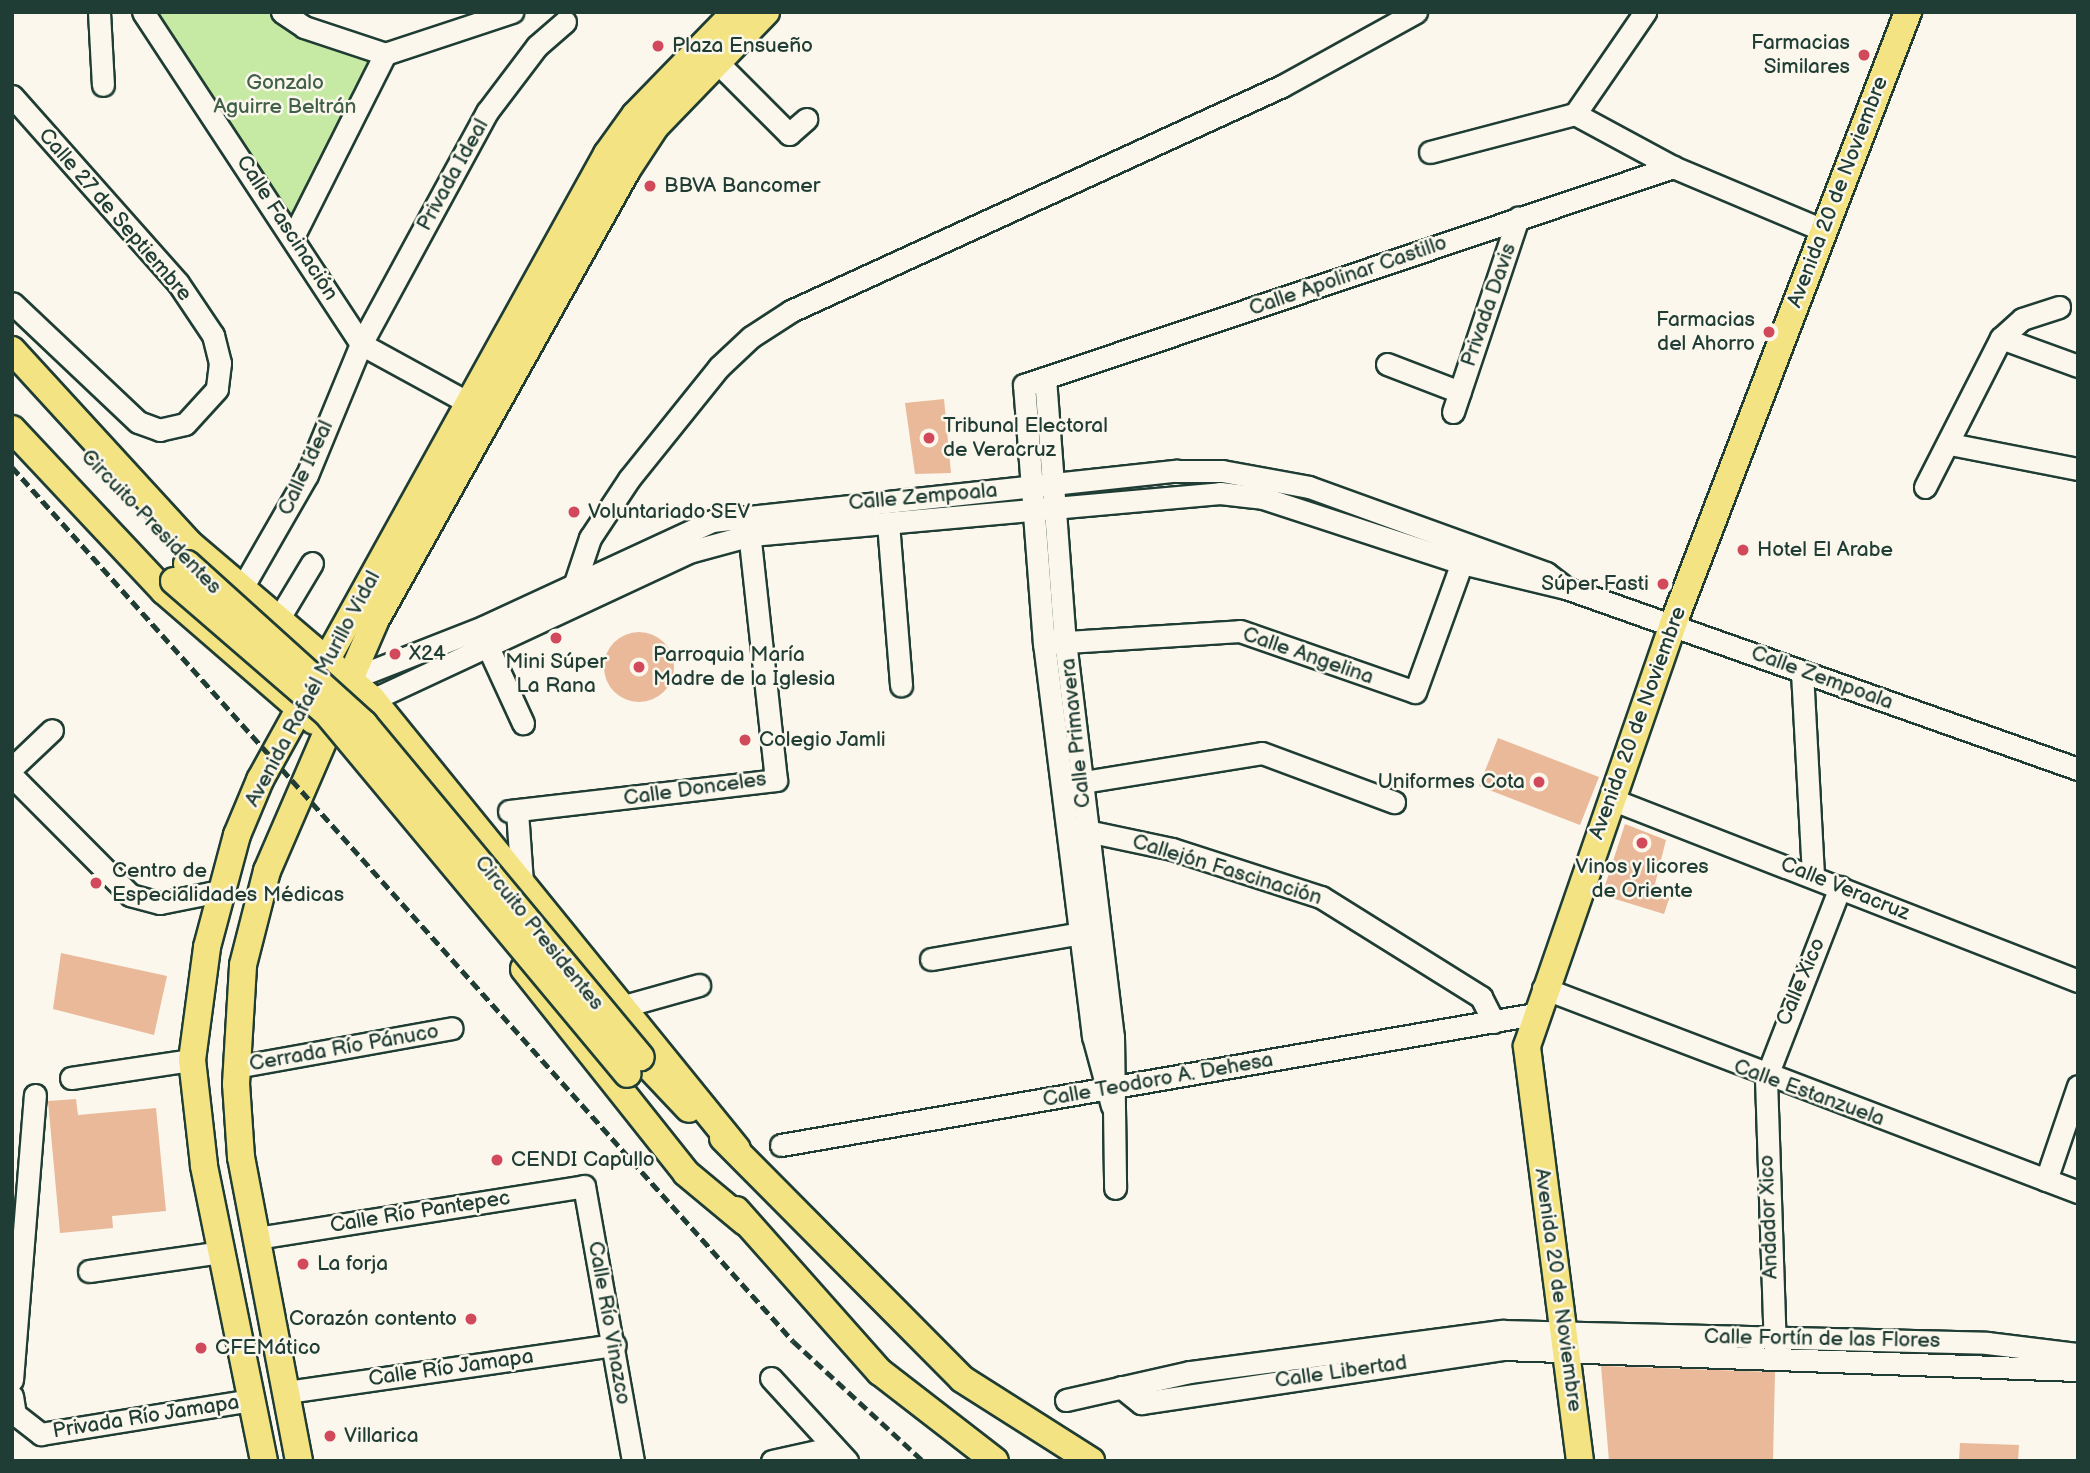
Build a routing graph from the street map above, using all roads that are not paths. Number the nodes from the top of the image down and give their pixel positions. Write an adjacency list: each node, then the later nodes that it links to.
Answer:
1 (99, 12): 14 (street)
2 (143, 12): 22 (street, Calle Fascinación)
3 (282, 12): 12 (street)
4 (512, 12): 10 (street)
5 (735, 12): 36 (main road, Avenida Rafaél Murillo Vidal)
6 (766, 12): 13 (main road, Avenida Rafaél Murillo Vidal)
7 (1416, 12): 54 (street)
8 (1645, 12): 16 (street)
9 (1908, 12): 21 (main road, Avenida 20 de Noviembre)
10 (472, 20): 12 (street)
11 (565, 22): 27 (street, Privada Ideal)
12 (385, 54): 22 (street)
13 (717, 62): 17 (street); 50 (main road, Avenida Rafaél Murillo Vidal)
14 (103, 85)
15 (12, 96): 23 (street, Calle 27 de Septiembre)
16 (1575, 114): 18 (street); 19 (street)
17 (806, 119)
18 (1430, 152)
19 (1673, 167): 20 (street, Calle Apolinar Castillo); 21 (street)
20 (1518, 219): 33 (street, Calle Apolinar Castillo); 35 (street, Privada Davis)
21 (1823, 230): 56 (main road, Avenida 20 de Noviembre)
22 (294, 235): 27 (street, Calle Fascinación)
23 (12, 303)
24 (2059, 307): 25 (street)
25 (2036, 314): 26 (street); 29 (street)
26 (2001, 338): 29 (street); 40 (street)
27 (361, 344): 36 (street, Calle Fascinación); 53 (street, Calle Ideal)
28 (12, 351): 53 (main road)
29 (2035, 352): 31 (street)
30 (1387, 364): 35 (street, Privada Davis)
31 (2078, 366)
32 (12, 376): 52 (main road, Circuito Presidentes)
33 (1045, 378): 34 (street, Calle Apolinar Castillo); 42 (street, Calle Primavera)
34 (1024, 385): 42 (street, Calle Primavera)
35 (1460, 392): 38 (street, Privada Davis)
36 (467, 402): 50 (main road, Avenida Rafaél Murillo Vidal)
37 (12, 407): 52 (main road, Circuito Presidentes)
38 (1452, 412)
39 (12, 429): 60 (main road)
40 (1950, 444): 41 (street); 43 (street)
41 (2078, 469)
42 (1043, 486): 44 (street, Calle Primavera); 45 (street, Calle Primavera); 46 (street, Calle Zempoala); 49 (street, Calle Zempoala)
43 (1925, 487)
44 (1057, 508): 45 (street, Calle Zempoala); 49 (street, Calle Zempoala); 57 (street, Calle Primavera)
45 (1035, 510): 47 (street, Calle Zempoala); 57 (street, Calle Primavera)
46 (747, 514): 48 (street, Calle Donceles); 54 (street, Calle Zempoala)
47 (888, 523): 48 (street, Calle Zempoala); 63 (street)
48 (751, 535): 54 (street, Calle Zempoala); 79 (street, Calle Donceles)
49 (1465, 554): 56 (street, Calle Zempoala); 57 (street, Calle Angelina)
50 (397, 557): 59 (main road, Avenida Rafaél Murillo Vidal); 62 (main road, Avenida Rafaél Murillo Vidal)
51 (312, 563): 55 (street)
52 (181, 573): 92 (main road, Circuito Presidentes, bridge)
53 (242, 588): 55 (main road)
54 (578, 594): 58 (street, Calle Zempoala); 62 (street, Calle Zempoala)
55 (284, 622): 59 (main road); 60 (main road)
56 (1673, 624): 61 (street, Calle Zempoala); 73 (main road, Avenida 20 de Noviembre)
57 (1055, 642): 72 (street, Calle Primavera)
58 (488, 647): 64 (street, Calle Zempoala); 66 (street)
59 (329, 657): 62 (main road); 65 (main road, Avenida Rafaél Murillo Vidal)
60 (253, 665): 65 (main road)
61 (1802, 672): 70 (street, Calle Zempoala); 78 (street)
62 (350, 677): 64 (main road); 65 (street, Calle Zempoala); 68 (main road, Avenida Rafaél Murillo Vidal)
63 (901, 685)
64 (372, 699): 68 (street, Calle Zempoala); 75 (main road)
65 (301, 709): 68 (main road); 81 (main road, Avenida Rafaél Murillo Vidal)
66 (523, 723)
67 (52, 730): 69 (street)
68 (327, 732): 77 (main road); 93 (main road, Avenida Rafaél Murillo Vidal)
69 (12, 768)
70 (2078, 769)
71 (12, 776): 81 (street)
72 (1072, 784): 74 (street); 76 (street, Calle Primavera); 82 (street, Calle Primavera)
73 (1611, 799): 78 (street, Calle Veracruz); 86 (main road, Avenida 20 de Noviembre)
74 (1394, 802)
75 (459, 805): 77 (main road); 79 (main road)
76 (1087, 831): 89 (street, Callejón Fascinación); 97 (street, Calle Primavera)
77 (421, 838): 105 (main road)
78 (1813, 875): 80 (street, Calle Veracruz)
79 (522, 883): 87 (main road)
80 (1840, 887): 84 (street, Calle Veracruz); 95 (street, Calle Xico)
81 (220, 891): 91 (main road, Avenida Rafaél Murillo Vidal)
82 (1082, 933): 83 (street); 97 (street, Calle Primavera)
83 (931, 959)
84 (2078, 982)
85 (699, 985): 87 (street)
86 (1543, 988): 88 (main road, Avenida 20 de Noviembre); 95 (street, Calle Estanzuela)
87 (624, 1006): 100 (main road)
88 (1535, 1014): 89 (street, Calle Teodoro A. Dehesa); 109 (main road, Avenida 20 de Noviembre)
89 (1494, 1021): 97 (street, Calle Teodoro A. Dehesa)
90 (452, 1028): 93 (street, Cerrada Río Pánuco)
91 (192, 1060): 94 (street); 107 (main road, Avenida Rafaél Murillo Vidal)
92 (634, 1065): 100 (main road, Circuito Presidentes); 105 (main road, Circuito Presidentes)
93 (236, 1068): 106 (main road, Avenida Rafaél Murillo Vidal)
94 (71, 1078)
95 (1766, 1078): 101 (street, Calle Estanzuela); 111 (street, Andador Xico)
96 (2078, 1086): 101 (street)
97 (1111, 1094): 99 (street, Calle Teodoro A. Dehesa); 103 (street)
98 (35, 1095): 115 (street)
99 (781, 1145)
100 (737, 1149): 126 (main road, Circuito Presidentes)
101 (2046, 1180): 104 (street, Calle Estanzuela)
102 (584, 1186): 106 (street, Calle Río Pantepec); 110 (street, Calle Río Vinazco)
103 (1115, 1188)
104 (2078, 1192)
105 (745, 1222): 125 (main road, Circuito Presidentes)
106 (257, 1238): 116 (main road, Avenida Rafaél Murillo Vidal)
107 (221, 1252): 108 (street); 118 (main road, Avenida Rafaél Murillo Vidal)
108 (89, 1271)
109 (1567, 1340): 111 (street, Calle Fortín de las Flores); 119 (street, Calle Libertad); 127 (main road, Avenida 20 de Noviembre)
110 (615, 1345): 116 (street, Calle Río Jamapa); 123 (street, Calle Río Vinazco)
111 (1775, 1347): 112 (street, Calle Fortín de las Flores); 113 (street, Calle Fortín de las Flores)
112 (2078, 1354)
113 (2078, 1370)
114 (771, 1378): 120 (street)
115 (12, 1380)
116 (287, 1392): 122 (main road, Avenida Rafaél Murillo Vidal)
117 (12, 1396): 118 (street, Privada Río Jamapa)
118 (251, 1400): 121 (main road, Avenida Rafaél Murillo Vidal)
119 (1066, 1400)
120 (839, 1454): 124 (street)
121 (264, 1461)
122 (299, 1461)
123 (633, 1461)
124 (772, 1461)
125 (995, 1461)
126 (1091, 1461)
127 (1580, 1461)

